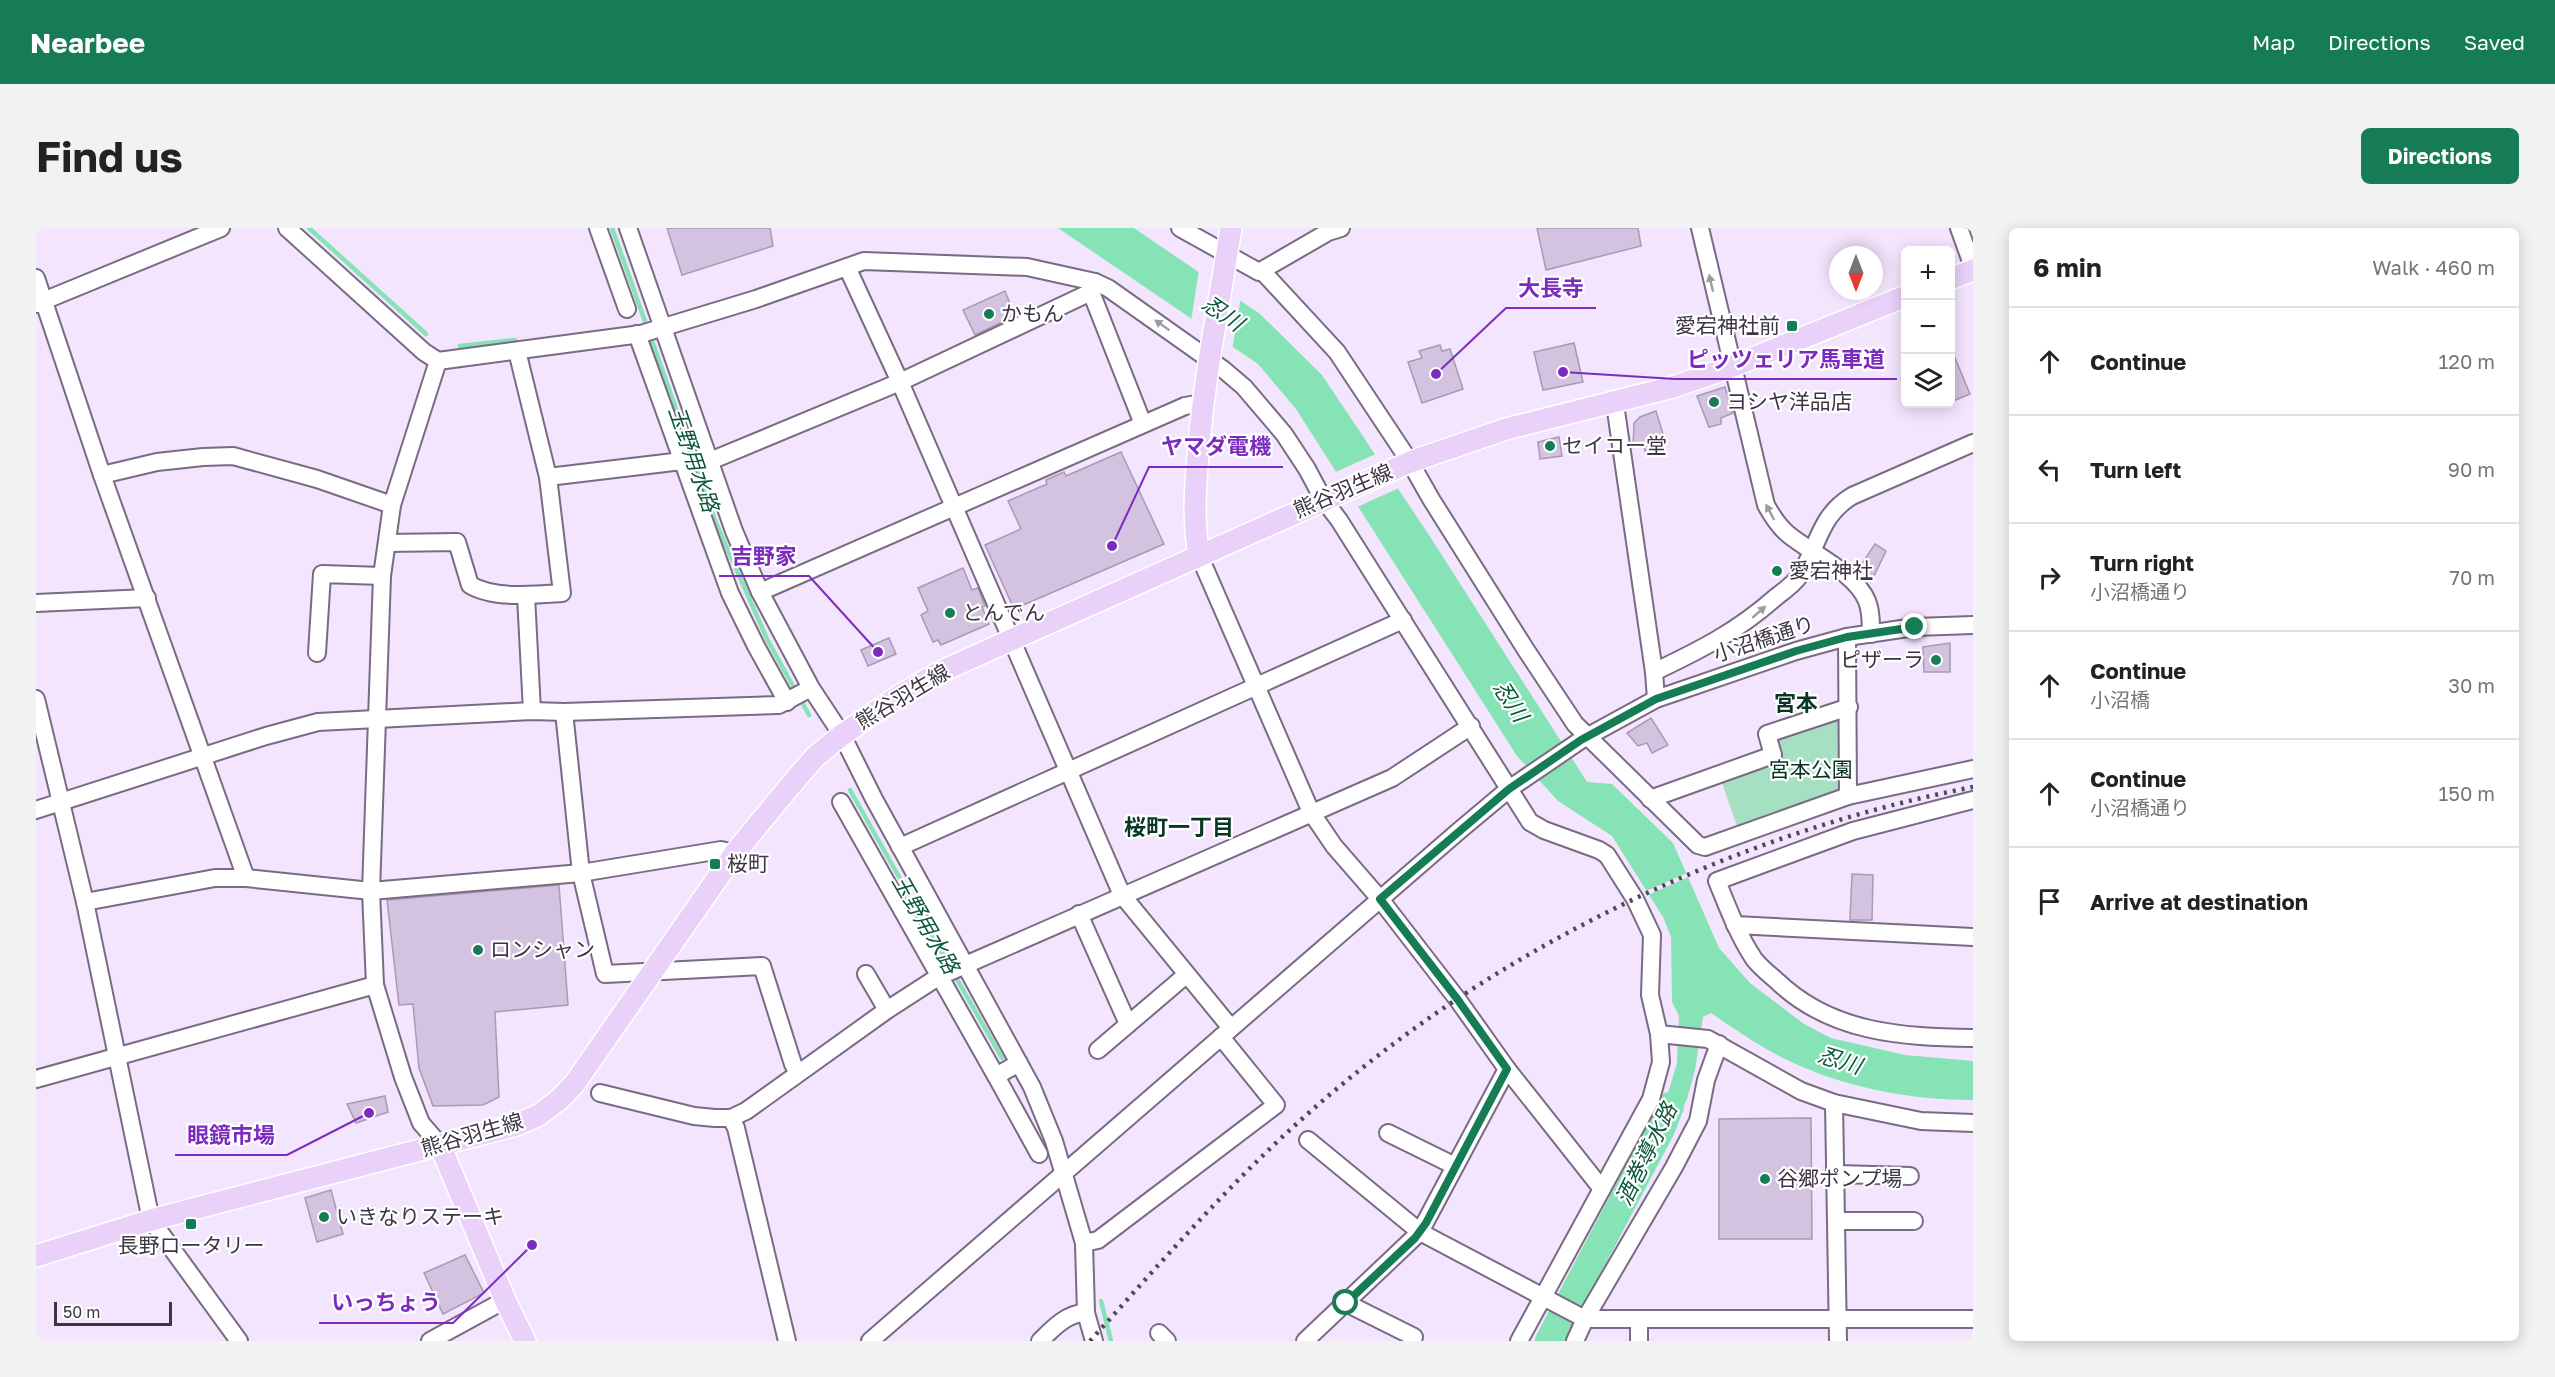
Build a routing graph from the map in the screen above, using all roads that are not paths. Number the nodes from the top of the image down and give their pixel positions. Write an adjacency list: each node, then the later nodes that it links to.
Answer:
1 (220, 228): 18 (street)
2 (287, 228): 23 (street)
3 (598, 228): 19 (street)
4 (628, 228): 20 (street)
5 (1180, 228): 10 (street)
6 (1231, 228): 10 (main road)
7 (1341, 228): 13 (street)
8 (1700, 228): 24 (street, one-way to 8)
9 (1959, 228): 12 (street)
10 (1226, 260): 13 (street); 22 (main road)
11 (847, 267): 16 (street); 20 (street); 25 (street)
12 (1973, 268): 14 (main road)
13 (1263, 272): 32 (street)
14 (1955, 277)
15 (36, 278): 18 (street)
16 (1093, 287): 22 (street, one-way to 16); 25 (street); 28 (street)
17 (1901, 299): 24 (main road, 熊谷羽生線)
18 (40, 302): 33 (street)
19 (627, 309)
20 (649, 331): 21 (street); 30 (street); 31 (street)
21 (517, 351): 23 (street); 34 (street)
22 (1210, 356): 26 (main road); 35 (street)
23 (438, 361): 36 (street)
24 (1731, 367): 27 (main road, 熊谷羽生線); 40 (street, one-way to 24)
25 (900, 382): 31 (street); 37 (street)
26 (1202, 403): 28 (street); 41 (main road)
27 (1615, 404): 32 (main road, 熊谷羽生線); 53 (street)
28 (1143, 424): 37 (street)
29 (1973, 443): 40 (street)
30 (682, 461): 34 (street); 38 (street)
31 (710, 461): 38 (street)
32 (1407, 463): 35 (main road, 熊谷羽生線); 65 (street)
33 (102, 475): 36 (street); 45 (street)
34 (548, 477): 44 (street)
35 (1327, 497): 41 (main road, 熊谷羽生線); 47 (street)
36 (392, 505): 39 (street)
37 (953, 507): 43 (street); 51 (street)
38 (719, 532): 43 (street); 58 (street)
39 (387, 543): 42 (street); 44 (street)
40 (1812, 551): 49 (street); 53 (street, one-way to 40)
41 (1199, 555): 51 (main road, 熊谷羽生線); 54 (street)
42 (382, 576): 52 (street); 62 (street)
43 (760, 592): 55 (street)
44 (526, 596): 60 (street)
45 (147, 598): 46 (street); 66 (street)
46 (36, 603)
47 (1403, 620): 54 (street); 63 (street)
48 (1973, 625): 49 (street, 小沼橋通り)
49 (1871, 634): 50 (street, 小沼橋通り)
50 (1847, 637): 57 (street, 小沼橋通り); 59 (street)
51 (1011, 640): 64 (main road, 熊谷羽生線); 68 (street)
52 (317, 653)
53 (1654, 672): 57 (street)
54 (1256, 685): 68 (street); 76 (street)
55 (809, 690): 58 (street); 64 (street)
56 (36, 699): 72 (street)
57 (1656, 699): 65 (street, 小沼橋通り)
58 (788, 702): 61 (street)
59 (1849, 707): 70 (street); 71 (street)
60 (532, 711): 61 (street); 62 (street)
61 (564, 712): 79 (street)
62 (379, 718): 66 (street); 81 (street)
63 (1471, 726): 69 (street); 76 (street)
64 (842, 735): 77 (street); 78 (main road, 熊谷羽生線)
65 (1585, 738): 69 (street, 小沼橋通り); 71 (street)
66 (204, 756): 72 (street); 80 (street)
67 (1973, 769): 70 (street)
68 (1069, 771): 77 (street); 82 (street)
69 (1512, 787): 83 (street); 96 (street)
70 (1848, 796): 71 (street)
71 (1650, 799)
72 (61, 800): 75 (street); 84 (street)
73 (1973, 800): 86 (street)
74 (841, 802): 88 (street)
75 (36, 810)
76 (1311, 812): 82 (street); 83 (street)
77 (900, 847): 88 (street)
78 (735, 853): 79 (street); 89 (main road, 熊谷羽生線)
79 (581, 873): 81 (street); 89 (street)
80 (246, 878): 81 (street); 84 (street)
81 (371, 891): 92 (street)
82 (1122, 895): 85 (street); 91 (street)
83 (1380, 899): 95 (street); 102 (street)
84 (85, 902): 100 (street)
85 (1079, 914): 88 (street); 94 (street)
86 (1735, 925): 87 (street); 97 (street)
87 (1973, 937)
88 (952, 971): 93 (street); 101 (street); 104 (street)
89 (652, 972): 103 (street); 112 (main road, 熊谷羽生線)
90 (866, 974): 93 (street)
91 (1186, 975): 94 (street); 95 (street)
92 (375, 985): 100 (street); 112 (street)
93 (887, 1010): 103 (street)
94 (1128, 1024): 99 (street)
95 (1226, 1032): 115 (street); 123 (street)
96 (1668, 1034): 98 (street); 118 (street)
97 (1973, 1038)
98 (1713, 1041): 107 (street); 129 (street)
99 (1098, 1050)
100 (117, 1056): 105 (street); 119 (street)
101 (1020, 1063): 104 (street); 115 (street)
102 (1507, 1069): 114 (street); 118 (street)
103 (798, 1073): 108 (street)
104 (996, 1076): 113 (street)
105 (36, 1079)
106 (600, 1094): 108 (street)
107 (1834, 1103): 109 (street); 116 (street)
108 (731, 1118): 138 (street)
109 (1973, 1123)
110 (1388, 1133): 114 (street)
111 (1308, 1140): 122 (street)
112 (440, 1145): 119 (main road, 熊谷羽生線); 126 (main road)
113 (1039, 1154)
114 (1455, 1166): 122 (street)
115 (1065, 1172): 123 (street); 139 (street)
116 (1836, 1174): 117 (street); 120 (street)
117 (1910, 1176)
118 (1602, 1189): 125 (street)
119 (151, 1220): 124 (main road, 熊谷羽生線); 135 (street)
120 (1836, 1221): 121 (street); 131 (street)
121 (1914, 1221)
122 (1420, 1232): 125 (street); 127 (street)
123 (1084, 1243): 128 (street)
124 (36, 1256)
125 (1548, 1299): 129 (street); 142 (street)
126 (505, 1300): 136 (street); 137 (main road)
127 (1346, 1303): 133 (street); 141 (street)
128 (1086, 1313): 134 (street); 140 (street)
129 (1580, 1317): 130 (street); 143 (street)
130 (1639, 1318): 131 (street); 144 (street)
131 (1838, 1319): 132 (street); 145 (street)
132 (1973, 1319)
133 (1414, 1337)
134 (1093, 1340)
135 (239, 1341)
136 (430, 1341)
137 (525, 1341)
138 (787, 1341)
139 (870, 1341)
140 (1040, 1341)
141 (1305, 1341)
142 (1519, 1341)
143 (1575, 1341)
144 (1639, 1341)
145 (1838, 1341)

